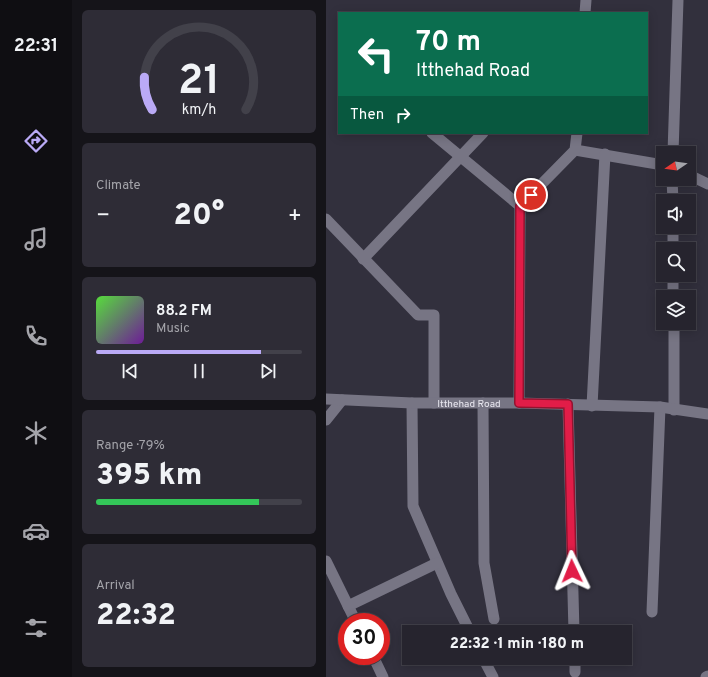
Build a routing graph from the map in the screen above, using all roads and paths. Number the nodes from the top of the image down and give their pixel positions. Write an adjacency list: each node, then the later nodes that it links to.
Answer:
1 (586, 0): 3 (street)
2 (678, 0): 7 (street)
3 (586, 12)
4 (433, 134): 10 (street)
5 (482, 134): 10 (street)
6 (577, 134): 8 (street)
7 (673, 146)
8 (575, 150): 9 (street); 14 (street)
9 (605, 154): 11 (street); 25 (street)
10 (460, 157): 14 (street); 16 (street)
11 (656, 164)
12 (696, 178): 13 (street)
13 (708, 184)
14 (520, 206): 23 (street)
15 (326, 219): 16 (street)
16 (363, 259): 21 (street)
17 (674, 330): 27 (street)
18 (326, 399): 19 (street, Itthehad Road)
19 (342, 400): 20 (street, Itthehad Road); 29 (street)
20 (412, 403): 21 (street, Itthehad Road); 31 (street)
21 (434, 403): 22 (street, Itthehad Road)
22 (483, 403): 23 (street, Itthehad Road); 35 (street)
23 (519, 403): 24 (street, Itthehad Road)
24 (568, 404): 25 (street, Itthehad Road); 37 (street)
25 (592, 406): 26 (street, Itthehad Road)
26 (660, 407): 27 (street, Itthehad Road); 33 (street)
27 (674, 410): 28 (street, Itthehad Road)
28 (708, 414)
29 (326, 420)
30 (326, 561): 32 (street)
31 (437, 563): 32 (street); 36 (street)
32 (348, 606): 34 (street)
33 (652, 612)
34 (352, 613)
35 (494, 619)
36 (467, 625)
37 (574, 625)
38 (377, 665): 42 (street)
39 (487, 665): 43 (street)
40 (575, 665): 41 (street)
41 (575, 672)
42 (383, 677)
43 (493, 677)

